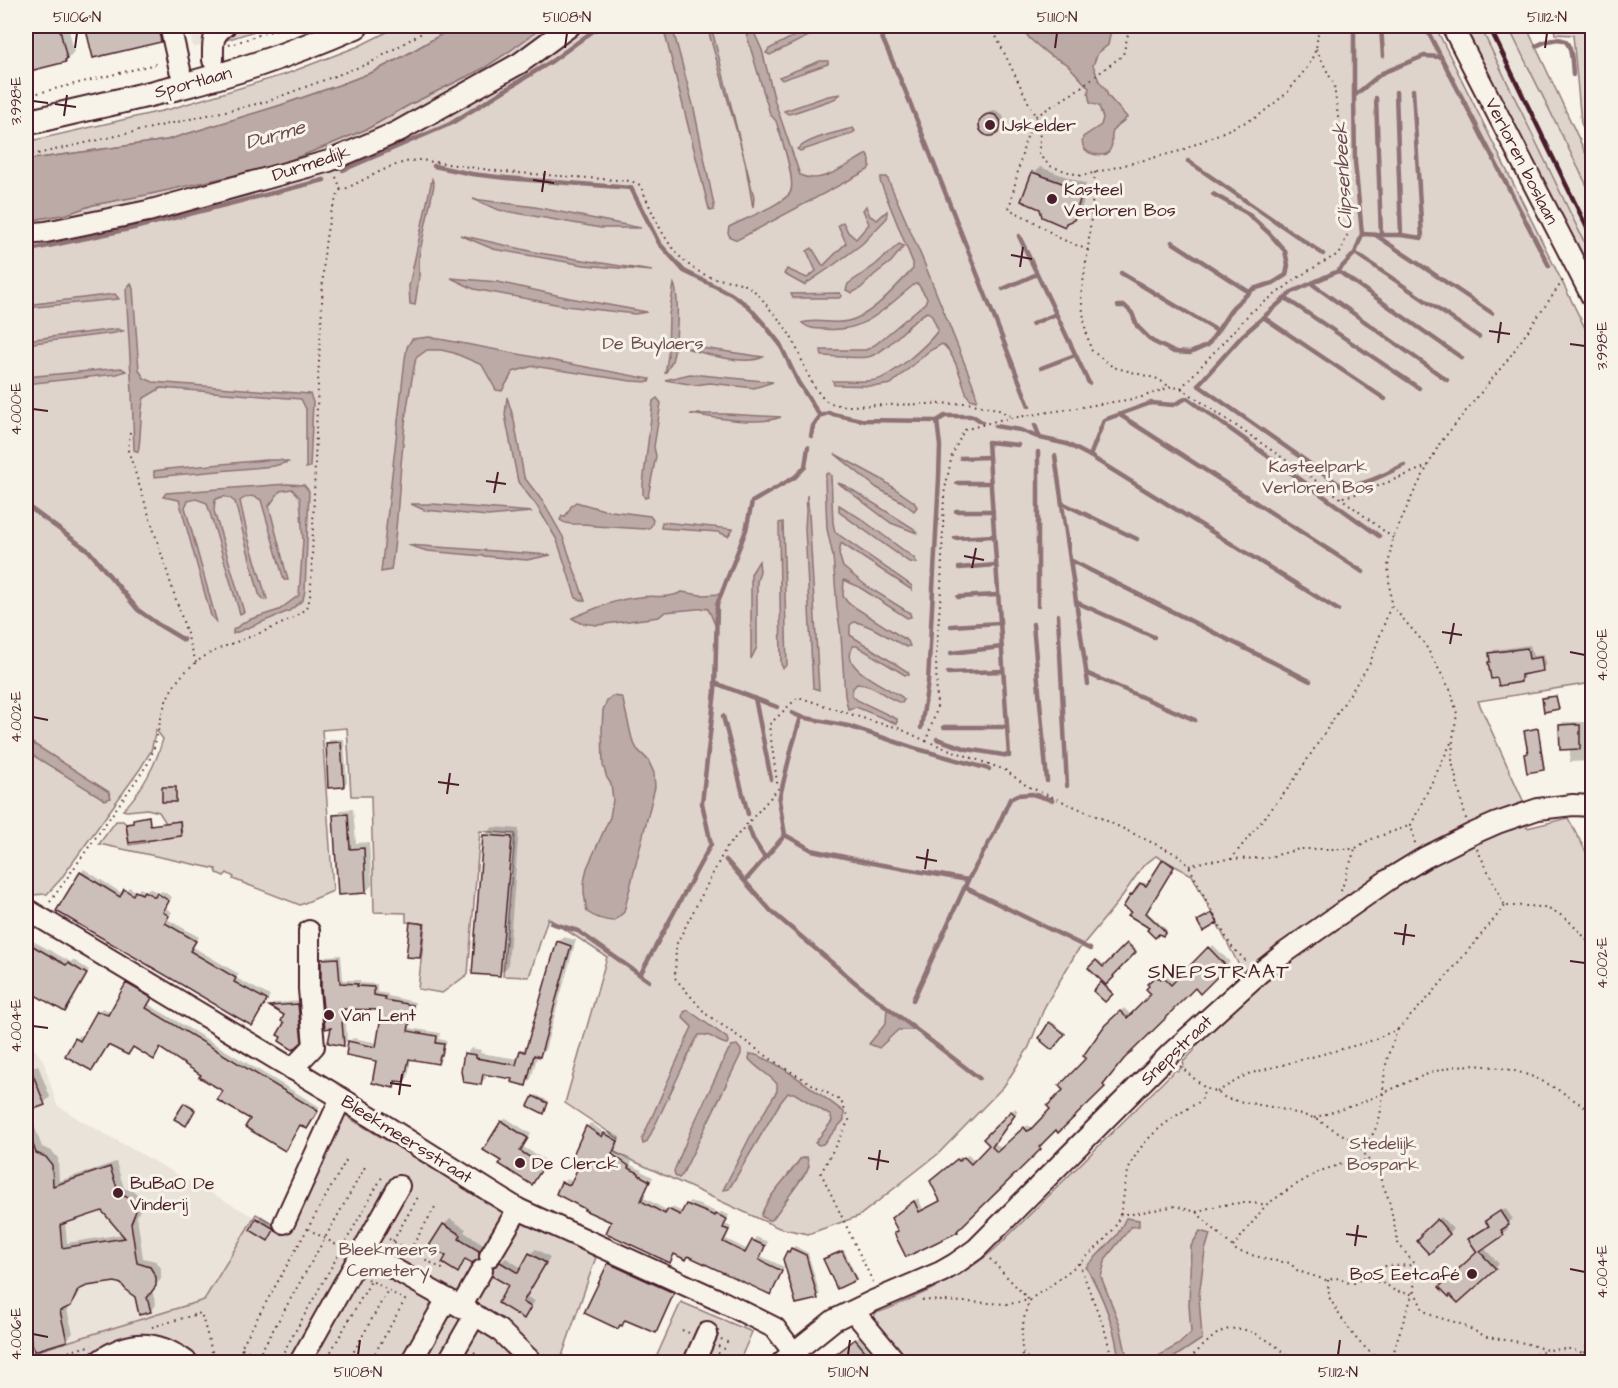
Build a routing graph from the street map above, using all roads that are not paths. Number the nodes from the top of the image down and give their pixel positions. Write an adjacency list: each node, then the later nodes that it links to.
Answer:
1 (170, 26): 8 (street)
2 (225, 26): 7 (street)
3 (316, 26): 7 (main road, Sportlaan)
4 (356, 26): 10 (main road, Sportlaan)
5 (570, 26): 11 (street, Durmedijk)
6 (1452, 26): 12 (street, Verloren boslaan)
7 (213, 55): 8 (main road, Sportlaan)
8 (179, 64): 9 (main road, Sportlaan)
9 (26, 107)
10 (26, 123)
11 (26, 234)
12 (1593, 297)
13 (1593, 806): 23 (street, Snepstraat)
14 (32, 914): 16 (street, Bleekmeersstraat)
15 (309, 931): 16 (street)
16 (292, 1069): 17 (street, Bleekmeersstraat)
17 (341, 1098): 19 (street, Bleekmeersstraat); 20 (street)
18 (391, 1182): 21 (street)
19 (518, 1209): 22 (street); 26 (street, Bleekmeersstraat)
20 (284, 1223)
21 (354, 1257): 22 (street); 29 (street)
22 (461, 1307): 30 (street); 31 (street); 32 (street)
23 (854, 1312): 26 (street, Snepstraat); 34 (street)
24 (707, 1333): 33 (street)
25 (127, 1348): 27 (street); 28 (street)
26 (788, 1358)
27 (98, 1362)
28 (187, 1362)
29 (300, 1362)
30 (411, 1362)
31 (448, 1362)
32 (532, 1362)
33 (694, 1362)
34 (896, 1362)

